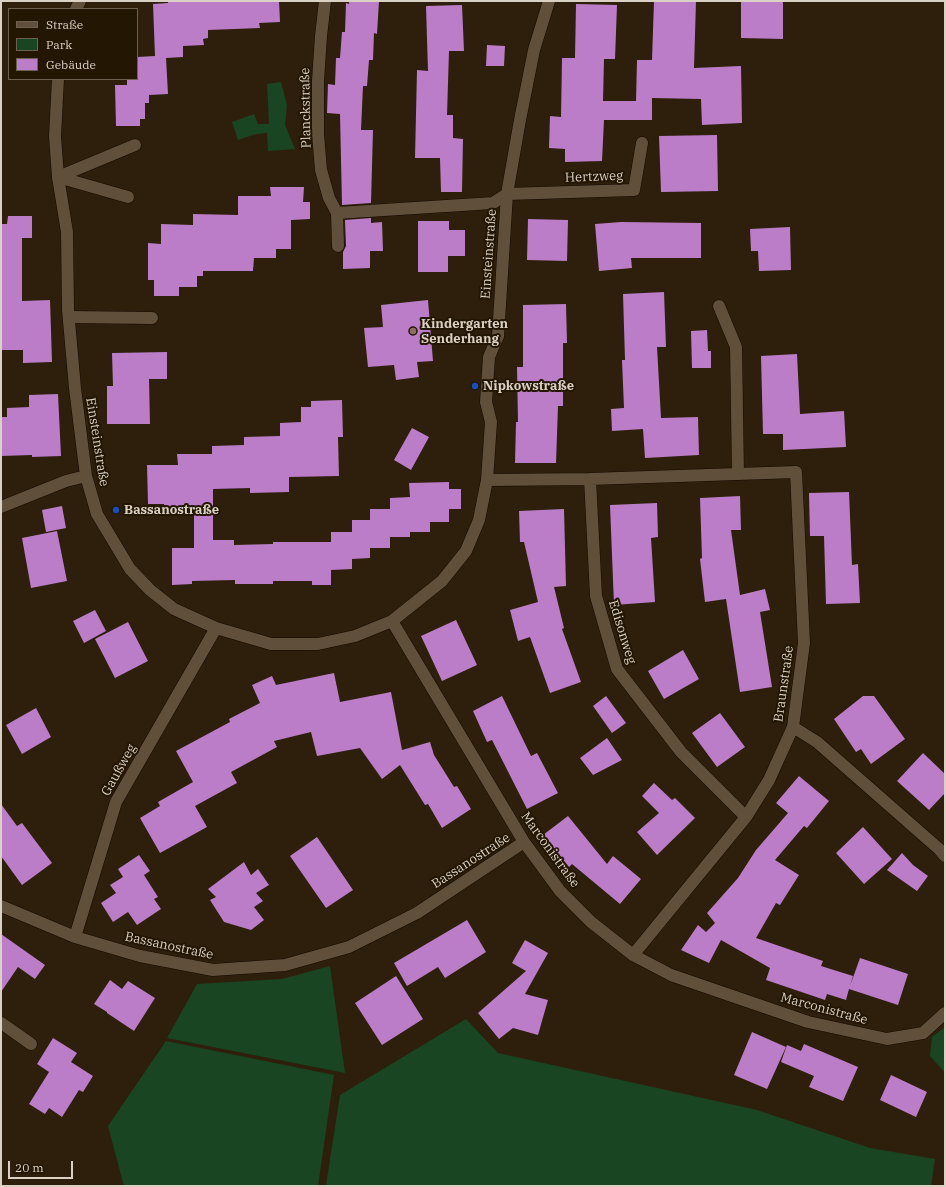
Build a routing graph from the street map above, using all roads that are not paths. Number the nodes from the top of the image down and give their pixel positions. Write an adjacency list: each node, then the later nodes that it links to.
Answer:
1 (325, 1): 9 (street, Planckstraße)
2 (549, 1): 7 (street, Einsteinstraße)
3 (58, 80): 6 (street, Einsteinstraße)
4 (642, 143): 7 (street, Hertzweg)
5 (135, 145): 6 (street)
6 (58, 177): 8 (street); 12 (street, Einsteinstraße)
7 (507, 194): 9 (street); 17 (street, Einsteinstraße)
8 (128, 196)
9 (338, 213): 10 (street)
10 (338, 246)
11 (720, 306): 14 (street)
12 (69, 317): 13 (street); 15 (street, Einsteinstraße)
13 (152, 318)
14 (738, 474): 16 (street); 21 (street, Braunstraße)
15 (86, 476): 18 (street); 20 (street, Einsteinstraße)
16 (590, 479): 17 (street); 22 (street, Edisonweg)
17 (487, 480): 19 (street, Einsteinstraße)
18 (1, 507)
19 (392, 621): 20 (street, Einsteinstraße); 23 (street, Marconistraße)
20 (216, 628): 26 (street, Gaußweg)
21 (793, 727): 22 (street, Braunstraße); 24 (street)
22 (746, 818): 27 (street, Braunstraße)
23 (524, 842): 26 (street, Bassanostraße); 27 (street, Marconistraße)
24 (945, 856)
25 (1, 906): 26 (street, Bassanostraße)
26 (74, 937)
27 (633, 955): 28 (street, Marconistraße)
28 (945, 1013)
29 (1, 1024): 30 (street)
30 (31, 1044)

